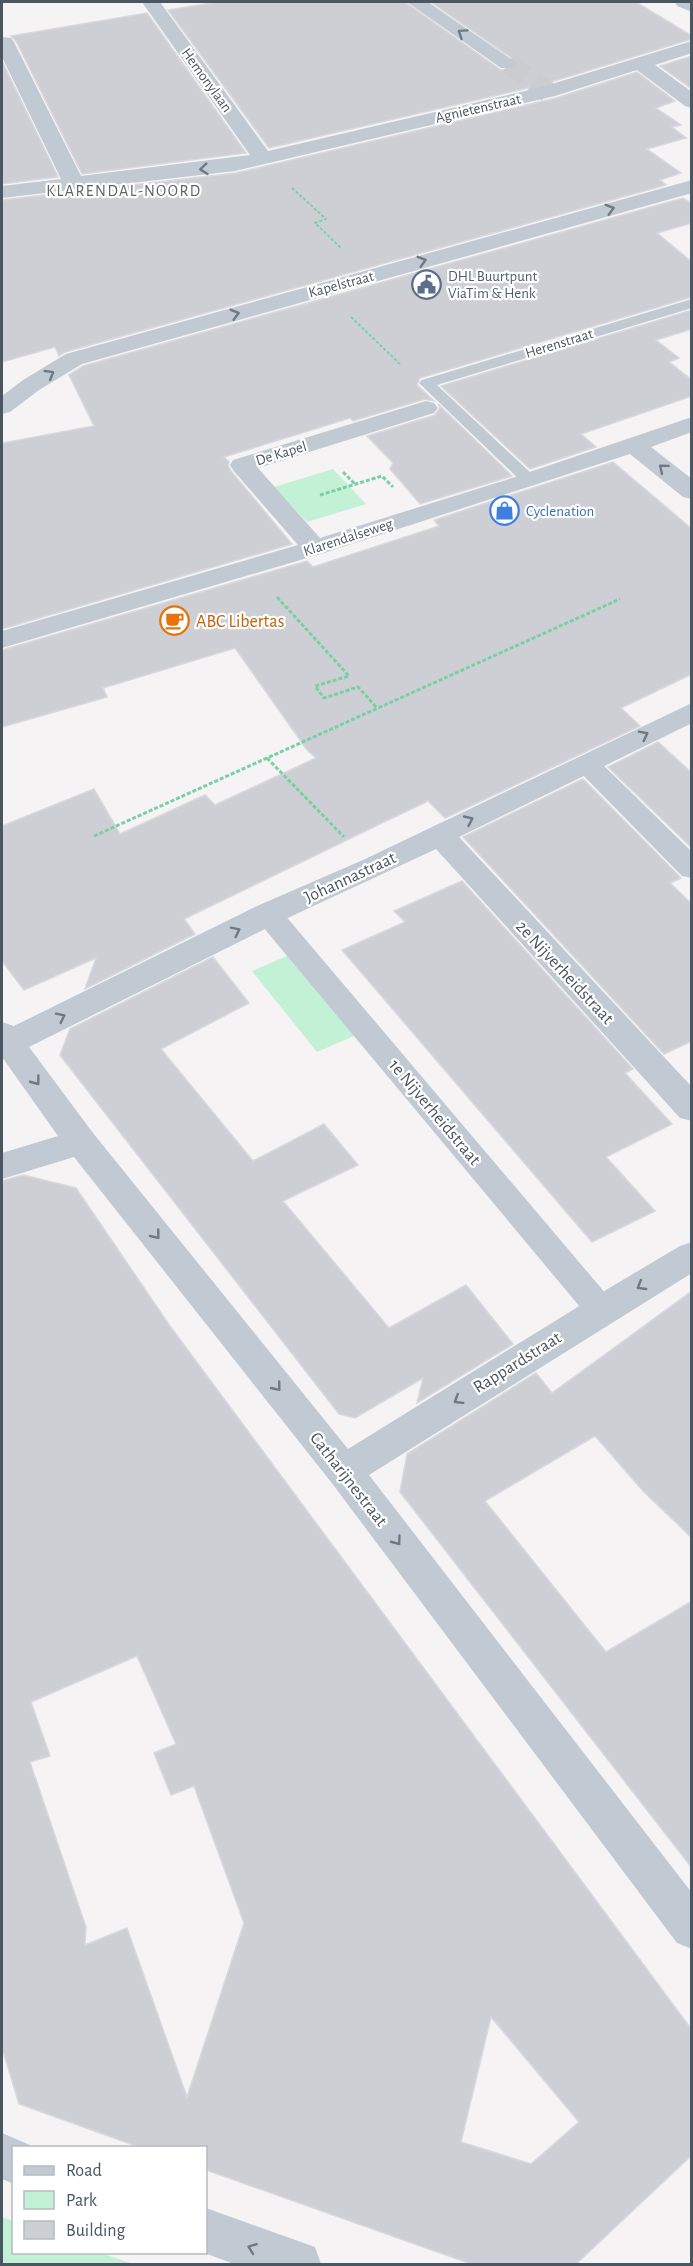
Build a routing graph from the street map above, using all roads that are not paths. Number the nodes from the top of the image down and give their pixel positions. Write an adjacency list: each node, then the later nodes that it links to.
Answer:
1 (151, 2): 10 (street, Hemonylaan)
2 (416, 2): 7 (street, one-way to 2)
3 (684, 2): 4 (street)
4 (692, 6)
5 (4, 42): 11 (street)
6 (692, 47): 8 (street, Agnietenstraat)
7 (508, 64)
8 (641, 64): 9 (street); 10 (street, Agnietenstraat)
9 (692, 102)
10 (262, 159): 11 (street, Agnietenstraat, one-way to 11); 14 (street, Agnietenstraat)
11 (74, 183): 13 (street, Agnietenstraat)
12 (692, 186): 16 (street, Kapelstraat, one-way to 12)
13 (2, 192)
14 (2, 208)
15 (692, 303): 20 (lane, Herenstraat)
16 (2, 407)
17 (426, 408): 22 (street, De Kapel)
18 (692, 423): 19 (street, Klarendalseweg)
19 (634, 445): 20 (street, Klarendalseweg); 21 (street, one-way to 19)
20 (528, 479): 22 (street, Klarendalseweg)
21 (692, 492)
22 (315, 548): 23 (street, Klarendalseweg)
23 (2, 640)
24 (692, 712): 25 (street, Johannastraat, one-way to 24)
25 (587, 764): 26 (street, Johannastraat, one-way to 25); 27 (street)
26 (439, 834): 28 (street, Johannastraat); 30 (street, 2e Nijverheidstraat)
27 (692, 869)
28 (268, 914): 29 (street, Johannastraat, one-way to 28); 34 (street, 1e Nijverheidstraat)
29 (5, 1038): 31 (street, Catharijnestraat, one-way to 31)
30 (692, 1109)
31 (81, 1142): 32 (street); 35 (street, Catharijnestraat, one-way to 35)
32 (2, 1166)
33 (692, 1256): 34 (street, Rappardstraat, one-way to 34)
34 (601, 1310): 35 (street, Rappardstraat, one-way to 35)
35 (344, 1471): 36 (street, Catharijnestraat, one-way to 36)
36 (692, 1928)
37 (207, 2231): 38 (street, one-way to 37)
38 (298, 2265)

